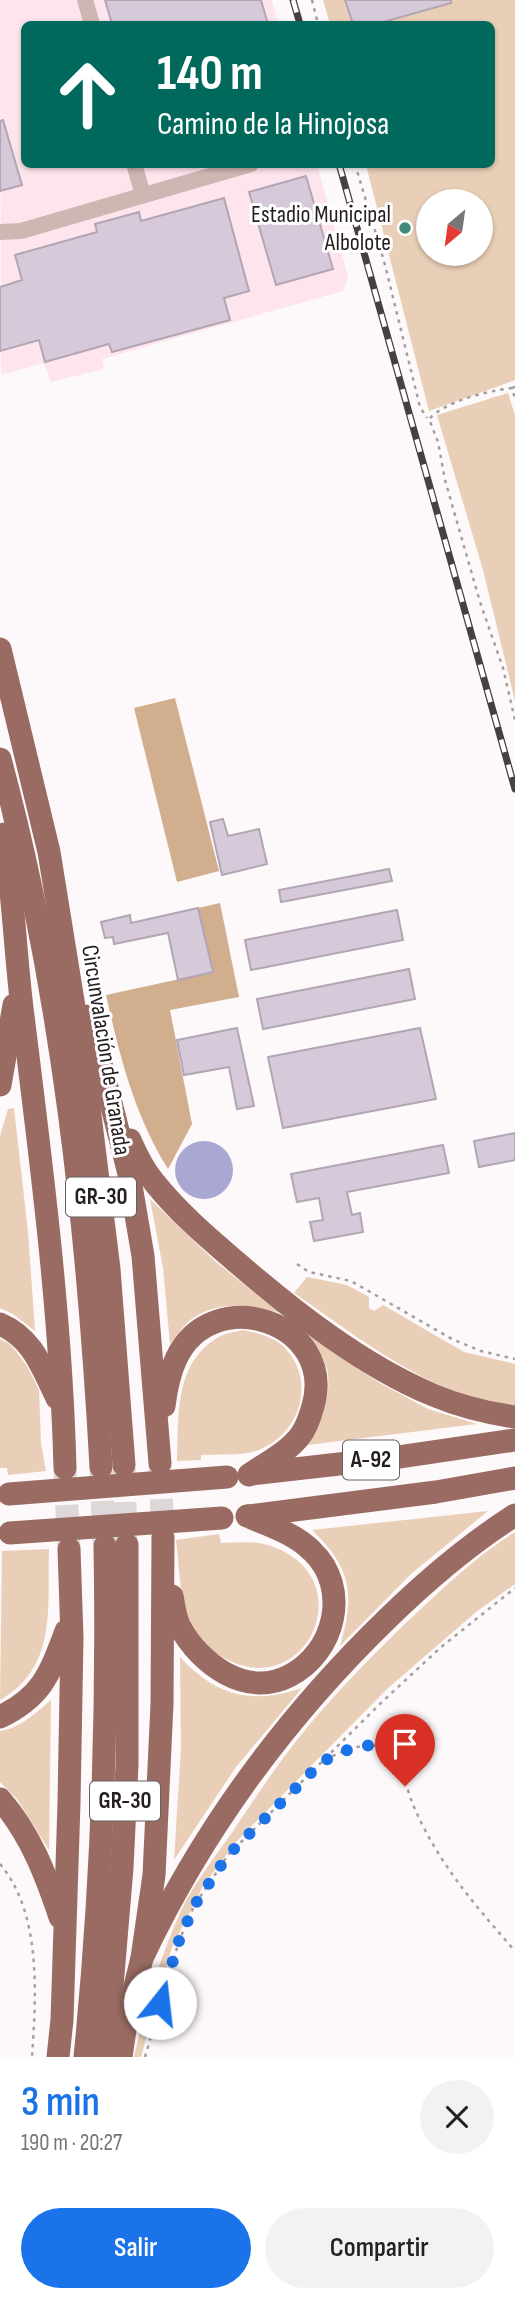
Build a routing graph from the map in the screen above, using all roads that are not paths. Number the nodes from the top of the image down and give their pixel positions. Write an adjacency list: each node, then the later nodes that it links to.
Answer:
1 (85, 0): 2 (street)
2 (91, 21)
3 (135, 168): 5 (street)
4 (237, 168): 5 (street)
5 (142, 195): 6 (street)
6 (0, 232)
7 (0, 649): 9 (highway, Circunvalación de Granada / GR-30)
8 (3, 769): 9 (highway, Circunvalación de Granada / GR-30); 10 (highway)
9 (62, 931): 12 (highway)
10 (18, 977): 11 (highway); 14 (highway)
11 (0, 1084)
12 (111, 1097): 15 (highway); 16 (highway)
13 (0, 1324): 14 (highway)
14 (63, 1410): 19 (highway)
15 (515, 1417)
16 (158, 1437): 18 (highway); 20 (highway)
17 (515, 1440): 20 (highway, A-92)
18 (160, 1463)
19 (65, 1468)
20 (238, 1476): 22 (highway, A-92, bridge)
21 (515, 1478): 24 (highway, A-92)
22 (4, 1494)
23 (515, 1515): 31 (highway)
24 (247, 1516): 25 (highway, A-92, bridge); 31 (highway)
25 (5, 1534)
26 (69, 1549): 27 (highway)
27 (71, 1618): 28 (highway); 30 (highway)
28 (0, 1717)
29 (0, 1799): 30 (highway)
30 (66, 1933): 32 (highway)
31 (142, 1958): 35 (highway)
32 (58, 2057)
33 (85, 2057): 34 (highway, GR-30)
34 (106, 2057)
35 (121, 2057)

